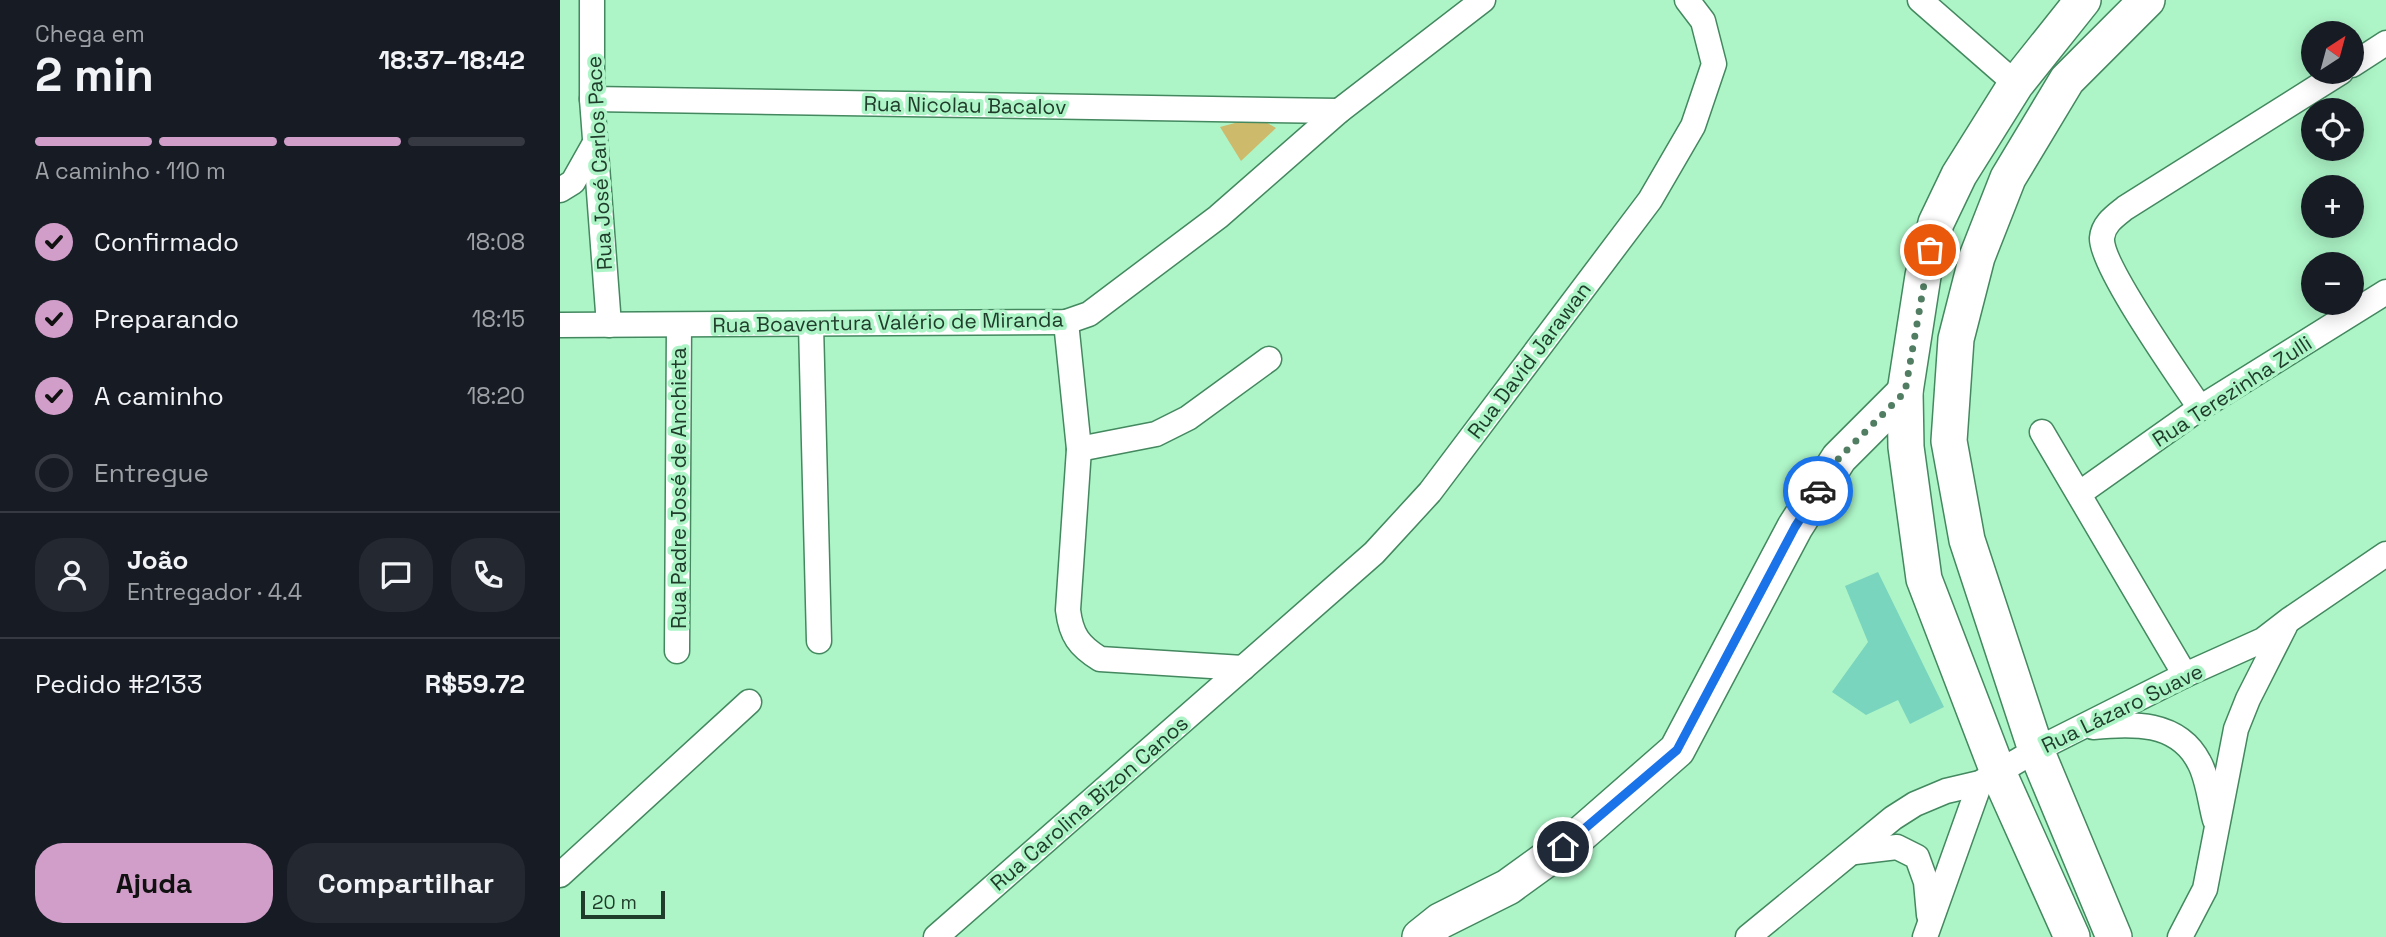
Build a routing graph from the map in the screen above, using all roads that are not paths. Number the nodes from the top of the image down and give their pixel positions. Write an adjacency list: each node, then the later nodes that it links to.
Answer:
1 (592, 0): 11 (street, Rua José Carlos Pace)
2 (1483, 0): 12 (street, Rua Boaventura Valério de Miranda)
3 (1687, 0): 31 (street, Rua David Jarawan)
4 (1920, 0): 9 (street)
5 (2083, 0): 9 (main road)
6 (2147, 0): 35 (main road)
7 (2386, 43): 8 (street)
8 (2364, 57)
9 (2016, 84): 22 (main road)
10 (2322, 84): 23 (street)
11 (592, 99): 12 (street, Rua Nicolau Bacalov); 13 (street, Rua José Carlos Pace)
12 (1339, 111): 16 (street, Rua Boaventura Valério de Miranda)
13 (595, 143): 14 (street); 18 (street, Rua José Carlos Pace)
14 (560, 190)
15 (2386, 292): 23 (street, Rua Terezinha Zulli)
16 (1066, 322): 20 (street, Rua Boaventura Valério de Miranda); 25 (street)
17 (560, 325): 18 (street, Rua Boaventura Valério de Miranda)
18 (609, 325): 19 (street, Rua Boaventura Valério de Miranda)
19 (679, 325): 20 (street, Rua Boaventura Valério de Miranda); 30 (street, Rua Padre José de Anchieta)
20 (811, 325): 29 (street)
21 (1269, 359): 25 (street)
22 (1905, 392): 36 (main road); 40 (main road)
23 (2200, 408): 26 (street, Rua Terezinha Zulli)
24 (2042, 432): 26 (street)
25 (1079, 449): 31 (street)
26 (2080, 493): 32 (street)
27 (2386, 554): 28 (street, Rua Lázaro Suave)
28 (2288, 620): 32 (street, Rua Lázaro Suave); 37 (street)
29 (819, 641)
30 (677, 651)
31 (1243, 668): 42 (street, Rua Carolina Bizon Canos)
32 (2185, 675): 34 (street, Rua Lázaro Suave)
33 (749, 702): 39 (street)
34 (2077, 729): 35 (street, Rua Lázaro Suave); 37 (street)
35 (2036, 750): 36 (street, Rua Lázaro Suave); 45 (main road)
36 (1989, 778): 38 (street, Rua Lázaro Suave); 41 (street); 44 (main road)
37 (2217, 831): 46 (street)
38 (1854, 852): 41 (street); 43 (street, Rua Lázaro Suave)
39 (560, 875)
40 (1438, 932)
41 (1931, 932)
42 (936, 937)
43 (1748, 937)
44 (2072, 937)
45 (2114, 937)
46 (2180, 937)

